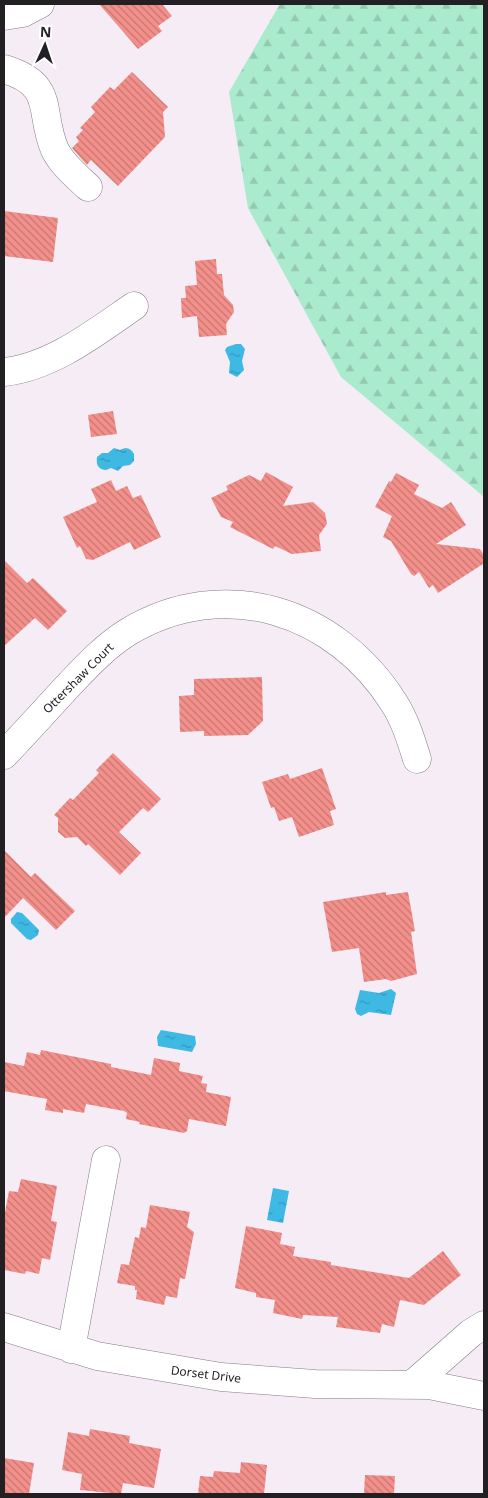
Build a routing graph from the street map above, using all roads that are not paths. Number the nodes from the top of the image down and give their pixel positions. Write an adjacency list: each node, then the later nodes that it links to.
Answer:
1 (40, 4): 2 (street)
2 (4, 16)
3 (4, 69): 4 (street)
4 (88, 187)
5 (134, 306): 6 (street)
6 (4, 372)
7 (4, 755): 8 (street, Ottershaw Court)
8 (417, 759)
9 (106, 1160): 12 (street)
10 (484, 1325): 13 (street)
11 (4, 1327): 12 (street, Dorset Drive)
12 (72, 1349): 13 (street, Dorset Drive)
13 (413, 1384): 14 (street, Dorset Drive)
14 (484, 1396)

